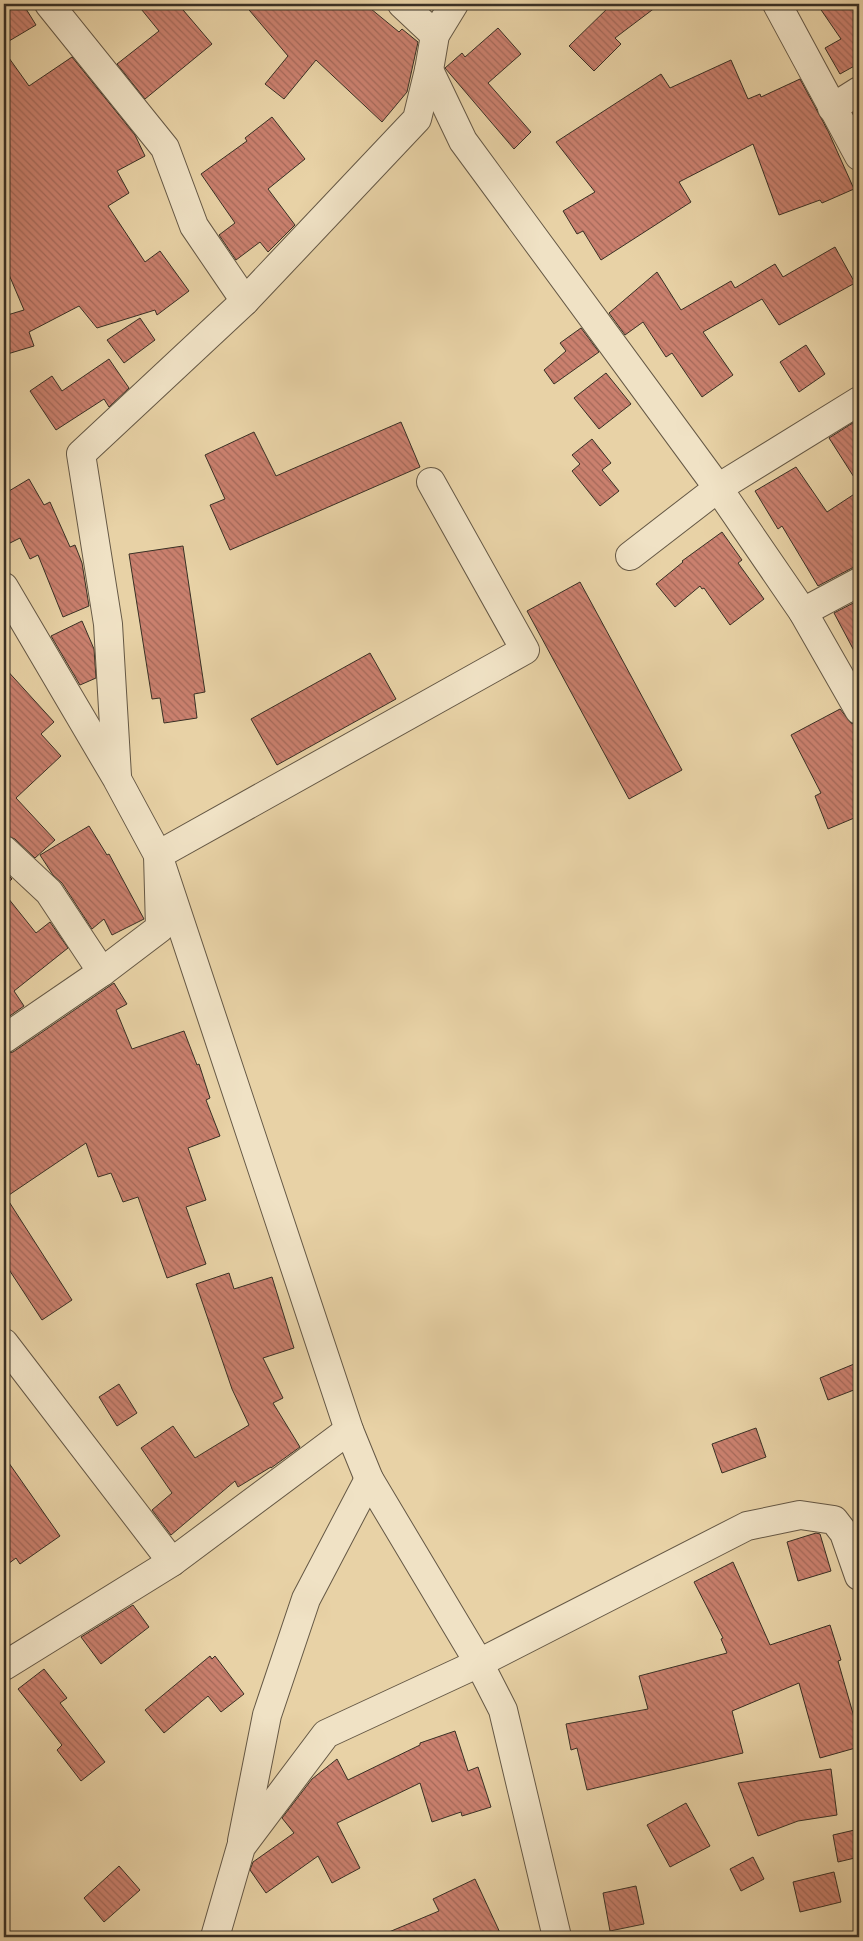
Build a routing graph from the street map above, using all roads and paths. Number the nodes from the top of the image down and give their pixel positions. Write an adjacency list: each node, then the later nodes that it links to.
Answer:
1 (49, 4): 10 (street)
2 (402, 4): 5 (street)
3 (454, 4): 5 (street)
4 (777, 4): 8 (street)
5 (435, 35): 6 (street)
6 (429, 70): 10 (street); 13 (street)
7 (859, 91): 8 (street)
8 (832, 108): 9 (street)
9 (859, 156)
10 (246, 301): 19 (street)
11 (859, 401): 13 (street)
12 (431, 482): 21 (street)
13 (718, 488): 14 (street); 17 (street)
14 (630, 556)
15 (859, 582): 17 (street)
16 (4, 587): 19 (street)
17 (803, 612): 18 (street)
18 (859, 710)
19 (117, 779): 21 (street)
20 (4, 850): 22 (street)
21 (158, 855): 22 (street); 25 (street)
22 (102, 972): 23 (street)
23 (4, 1039)
24 (4, 1343): 27 (street)
25 (349, 1430): 26 (street); 27 (street)
26 (369, 1479): 29 (street); 31 (street)
27 (172, 1562): 30 (street)
28 (859, 1576): 29 (street)
29 (479, 1663): 31 (street); 33 (street)
30 (4, 1666)
31 (241, 1847): 32 (street)
32 (215, 1937)
33 (557, 1937)

